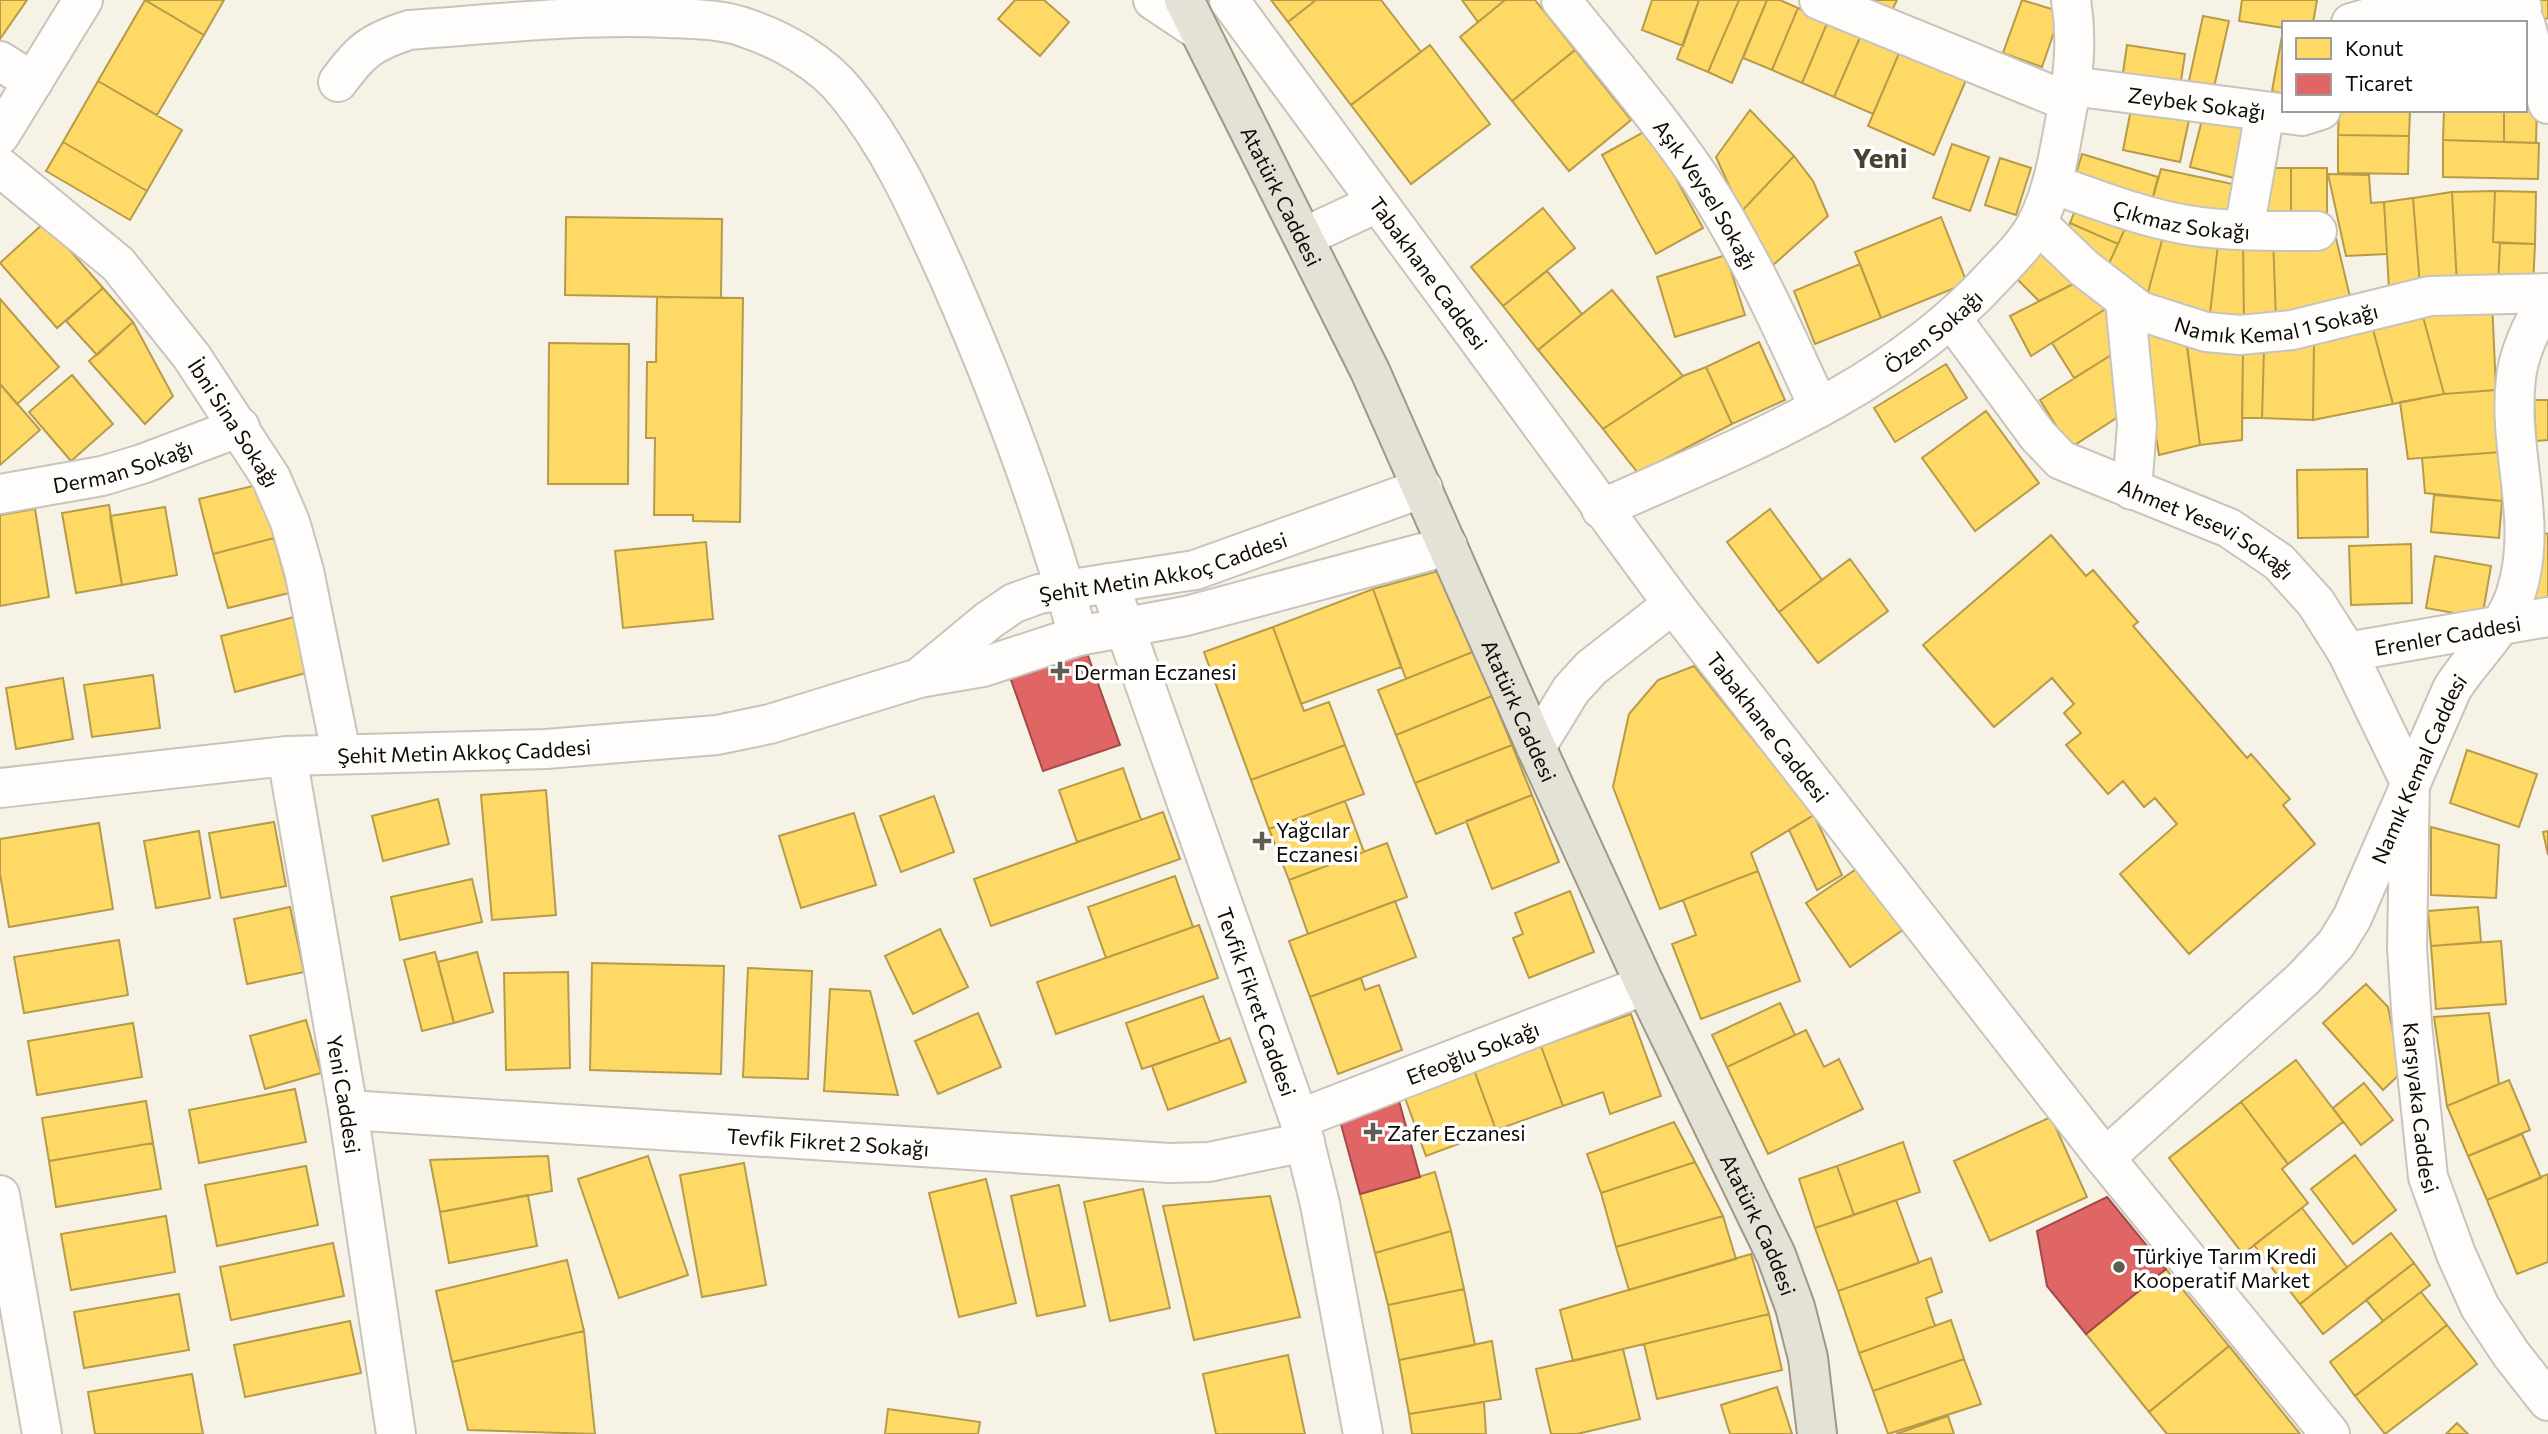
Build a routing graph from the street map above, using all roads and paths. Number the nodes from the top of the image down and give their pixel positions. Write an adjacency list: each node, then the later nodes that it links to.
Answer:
1 (83, 0): 12 (street)
2 (1153, 0): 8 (street)
3 (1229, 0): 21 (street, Tabakhane Caddesi)
4 (1561, 0): 29 (street, Aşık Veysel Sokağı)
5 (1819, 0): 14 (street, Zeybek Sokağı)
6 (2071, 0): 14 (street, Özen Sokağı)
7 (2523, 13): 9 (street)
8 (1191, 15): 25 (main road, Atatürk Caddesi)
9 (2358, 21)
10 (2527, 28): 15 (street)
11 (0, 61): 12 (street)
12 (33, 82): 18 (street)
13 (338, 82): 37 (street)
14 (2070, 94): 16 (street, Zeybek Sokağı); 20 (street, Özen Sokağı)
15 (2548, 104)
16 (2265, 112): 17 (street, Zeybek Sokağı); 23 (street)
17 (2315, 112)
18 (0, 135)
19 (0, 167): 30 (street, İbni Sina Sokağı)
20 (2052, 184): 22 (street, Özen Sokağı); 23 (street, Çıkmaz Sokağı)
21 (1377, 203): 25 (street); 34 (street, Tabakhane Caddesi)
22 (2037, 223): 27 (street, Namık Kemal 1 Sokağı); 28 (street, Özen Sokağı)
23 (2244, 230): 24 (street, Çıkmaz Sokağı)
24 (2317, 231)
25 (1304, 237): 31 (main road, Atatürk Caddesi)
26 (2548, 294): 27 (street, Namık Kemal 1 Sokağı); 41 (street, Namık Kemal Caddesi)
27 (2125, 301): 32 (street)
28 (1952, 319): 29 (street, Özen Sokağı); 32 (street, Ahmet Yesevi Sokağı)
29 (1819, 408): 34 (street, Özen Sokağı)
30 (240, 427): 33 (street, Derman Sokağı); 46 (street, İbni Sina Sokağı)
31 (1423, 488): 35 (main road, Atatürk Caddesi); 36 (street, Şehit Metin Akkoç Caddesi)
32 (2132, 491): 43 (street, Ahmet Yesevi Sokağı)
33 (0, 494)
34 (1601, 509): 38 (street, Tabakhane Caddesi)
35 (1448, 546): 40 (street, Şehit Metin Akkoç Caddesi); 45 (main road, Atatürk Caddesi)
36 (1109, 583): 37 (street, Şehit Metin Akkoç Caddesi); 40 (street, Tevfik Fikret Caddesi)
37 (1066, 589): 42 (street); 44 (street, Şehit Metin Akkoç Caddesi)
38 (1673, 604): 45 (street); 53 (street, Tabakhane Caddesi)
39 (2548, 617): 41 (street, Erenler Caddesi)
40 (1126, 626): 42 (street, Şehit Metin Akkoç Caddesi); 52 (street, Tevfik Fikret Caddesi)
41 (2499, 626): 43 (street, Erenler Caddesi); 48 (street, Namık Kemal Caddesi)
42 (1078, 636): 44 (street, Şehit Metin Akkoç Caddesi)
43 (2347, 652): 48 (street, Ahmet Yesevi Sokağı)
44 (919, 678): 46 (street, Şehit Metin Akkoç Caddesi)
45 (1536, 747): 50 (main road, Atatürk Caddesi)
46 (341, 753): 47 (street, Şehit Metin Akkoç Caddesi)
47 (287, 756): 49 (street, Şehit Metin Akkoç Caddesi); 51 (street, Yeni Caddesi)
48 (2410, 782): 53 (street, Namık Kemal Caddesi); 55 (street, Karşıyaka Caddesi)
49 (0, 788)
50 (1646, 985): 52 (street, Efeoğlu Sokağı); 59 (main road, Atatürk Caddesi)
51 (348, 1110): 52 (street, Tevfik Fikret 2 Sokağı); 57 (street, Yeni Caddesi)
52 (1302, 1131): 58 (street, Tevfik Fikret Caddesi)
53 (2105, 1158): 60 (street, Tabakhane Caddesi)
54 (0, 1195): 56 (street)
55 (2548, 1401)
56 (42, 1434)
57 (396, 1434)
58 (1363, 1434)
59 (1817, 1434)
60 (2330, 1434)

